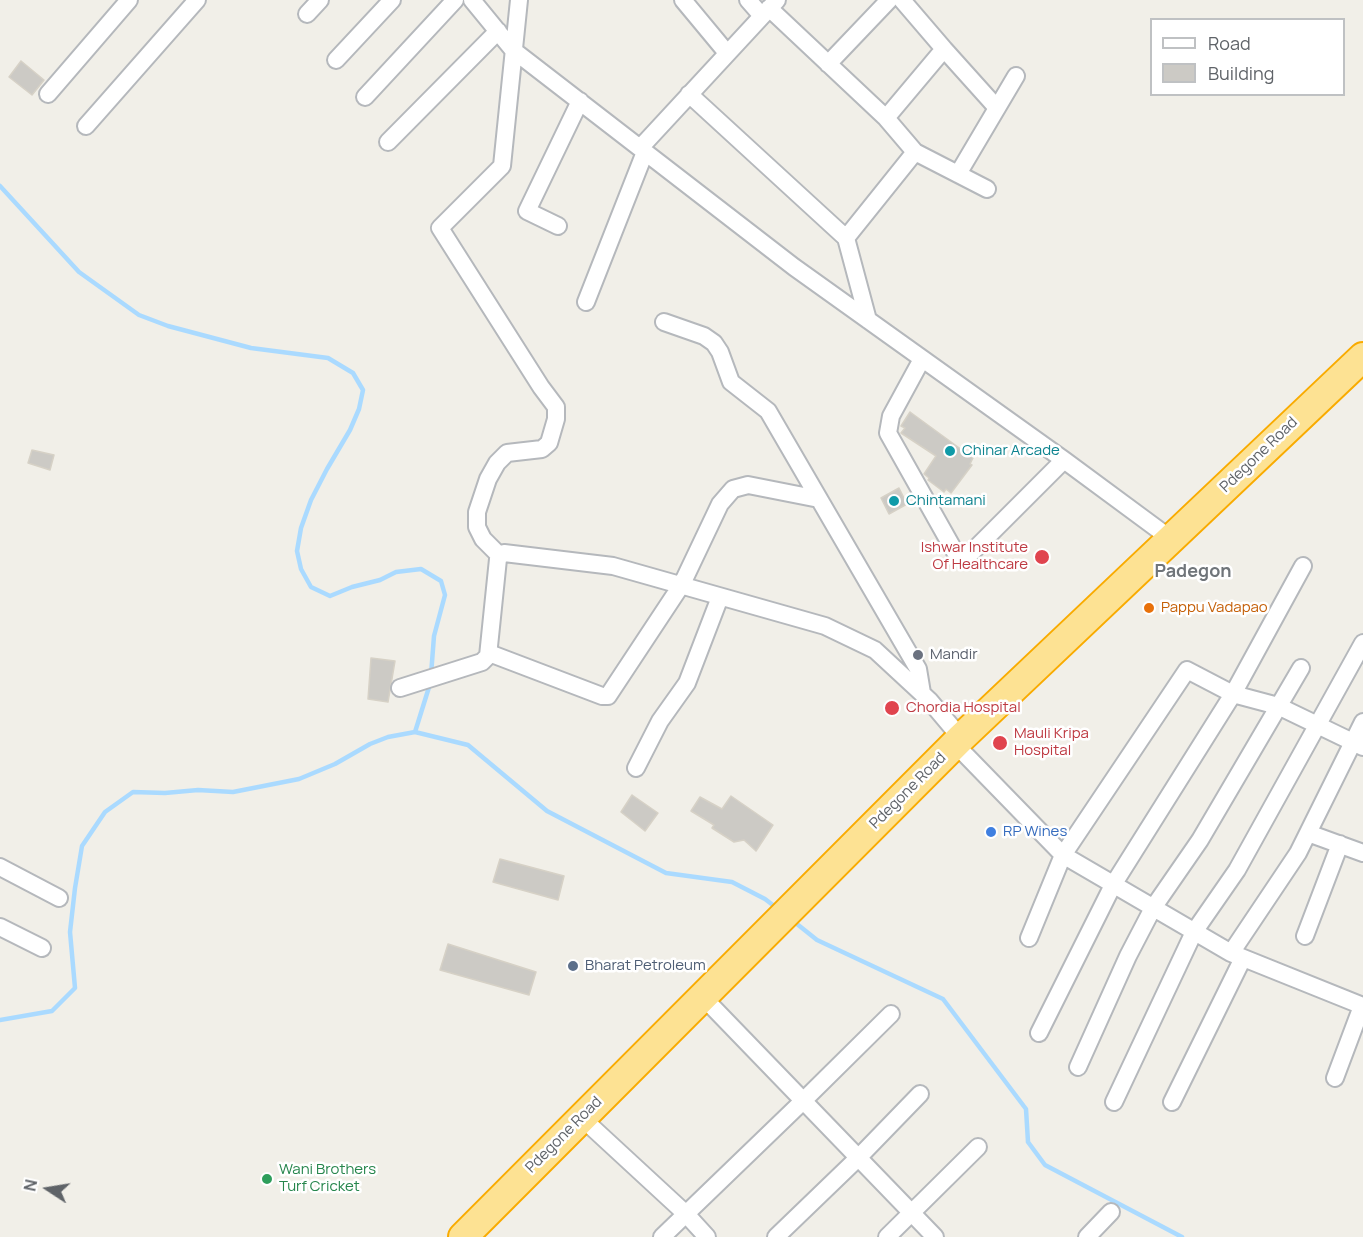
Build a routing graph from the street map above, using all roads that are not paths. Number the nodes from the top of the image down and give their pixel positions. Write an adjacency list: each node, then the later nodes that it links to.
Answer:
1 (129, 0): 21 (street)
2 (196, 0): 27 (street)
3 (320, 0): 13 (street)
4 (392, 0): 18 (street)
5 (455, 0): 23 (street)
6 (472, 0): 14 (street)
7 (519, 0): 16 (street)
8 (683, 0): 17 (street)
9 (748, 0): 12 (street)
10 (890, 0): 19 (street)
11 (902, 0): 15 (street)
12 (769, 8): 17 (street); 19 (street)
13 (307, 14)
14 (498, 31): 16 (street); 28 (street)
15 (944, 49): 25 (street); 26 (street)
16 (513, 50): 24 (street); 43 (street)
17 (727, 53): 22 (street)
18 (336, 60)
19 (828, 64): 26 (street)
20 (1016, 76): 25 (street)
21 (48, 94)
22 (689, 94): 29 (street); 34 (street)
23 (365, 97)
24 (580, 101): 29 (street); 33 (street)
25 (997, 108): 31 (street)
26 (886, 118): 30 (street)
27 (86, 126)
28 (388, 142)
29 (643, 150): 35 (street); 36 (street)
30 (915, 152): 31 (street); 34 (street)
31 (958, 174): 32 (street)
32 (987, 189)
33 (558, 226)
34 (846, 238): 36 (street)
35 (586, 302)
36 (868, 320): 39 (street)
37 (664, 322): 41 (street)
38 (1363, 357): 42 (highway, Pdegone Road)
39 (922, 359): 40 (street); 40 (street)
40 (1064, 460): 42 (street)
41 (819, 500): 45 (street); 51 (street)
42 (1171, 539): 56 (highway, Pdegone Road)
43 (500, 556): 45 (street); 48 (street)
44 (1303, 566): 52 (street)
45 (682, 584): 46 (street); 48 (street)
46 (720, 597): 51 (street); 58 (street)
47 (1363, 643): 55 (street)
48 (489, 653): 50 (street)
49 (1301, 668): 53 (street)
50 (408, 686)
51 (922, 693): 56 (street)
52 (1233, 694): 53 (street); 62 (street); 64 (street)
53 (1278, 707): 55 (street); 66 (street)
54 (1363, 722): 57 (street)
55 (1317, 726): 57 (street); 68 (street)
56 (958, 741): 62 (street); 73 (highway, Pdegone Road)
57 (1358, 745): 59 (street)
58 (636, 768)
59 (1308, 833): 60 (street); 72 (street)
60 (1340, 844): 61 (street); 69 (street)
61 (1363, 854)
62 (1063, 855): 64 (street); 70 (street)
63 (0, 867): 65 (street)
64 (1113, 885): 66 (street); 76 (street)
65 (59, 898)
66 (1153, 908): 68 (street); 77 (street)
67 (0, 927): 71 (street)
68 (1194, 932): 72 (street); 81 (street)
69 (1305, 936)
70 (1029, 938)
71 (42, 948)
72 (1237, 955): 74 (street); 82 (street)
73 (703, 997): 80 (street); 83 (highway, Pdegone Road)
74 (1362, 1006): 78 (street)
75 (891, 1014): 80 (street)
76 (1039, 1034)
77 (1078, 1067)
78 (1335, 1078)
79 (920, 1094): 85 (street)
80 (803, 1101): 85 (street); 87 (street)
81 (1114, 1102)
82 (1172, 1102)
83 (582, 1118): 87 (street); 90 (highway, Pdegone Road)
84 (978, 1148): 88 (street)
85 (858, 1158): 88 (street); 92 (street)
86 (1112, 1212): 95 (street)
87 (686, 1214): 89 (street); 91 (street)
88 (911, 1214): 93 (street); 94 (street)
89 (669, 1235)
90 (463, 1237)
91 (707, 1237)
92 (776, 1237)
93 (887, 1237)
94 (935, 1237)
95 (1087, 1237)

